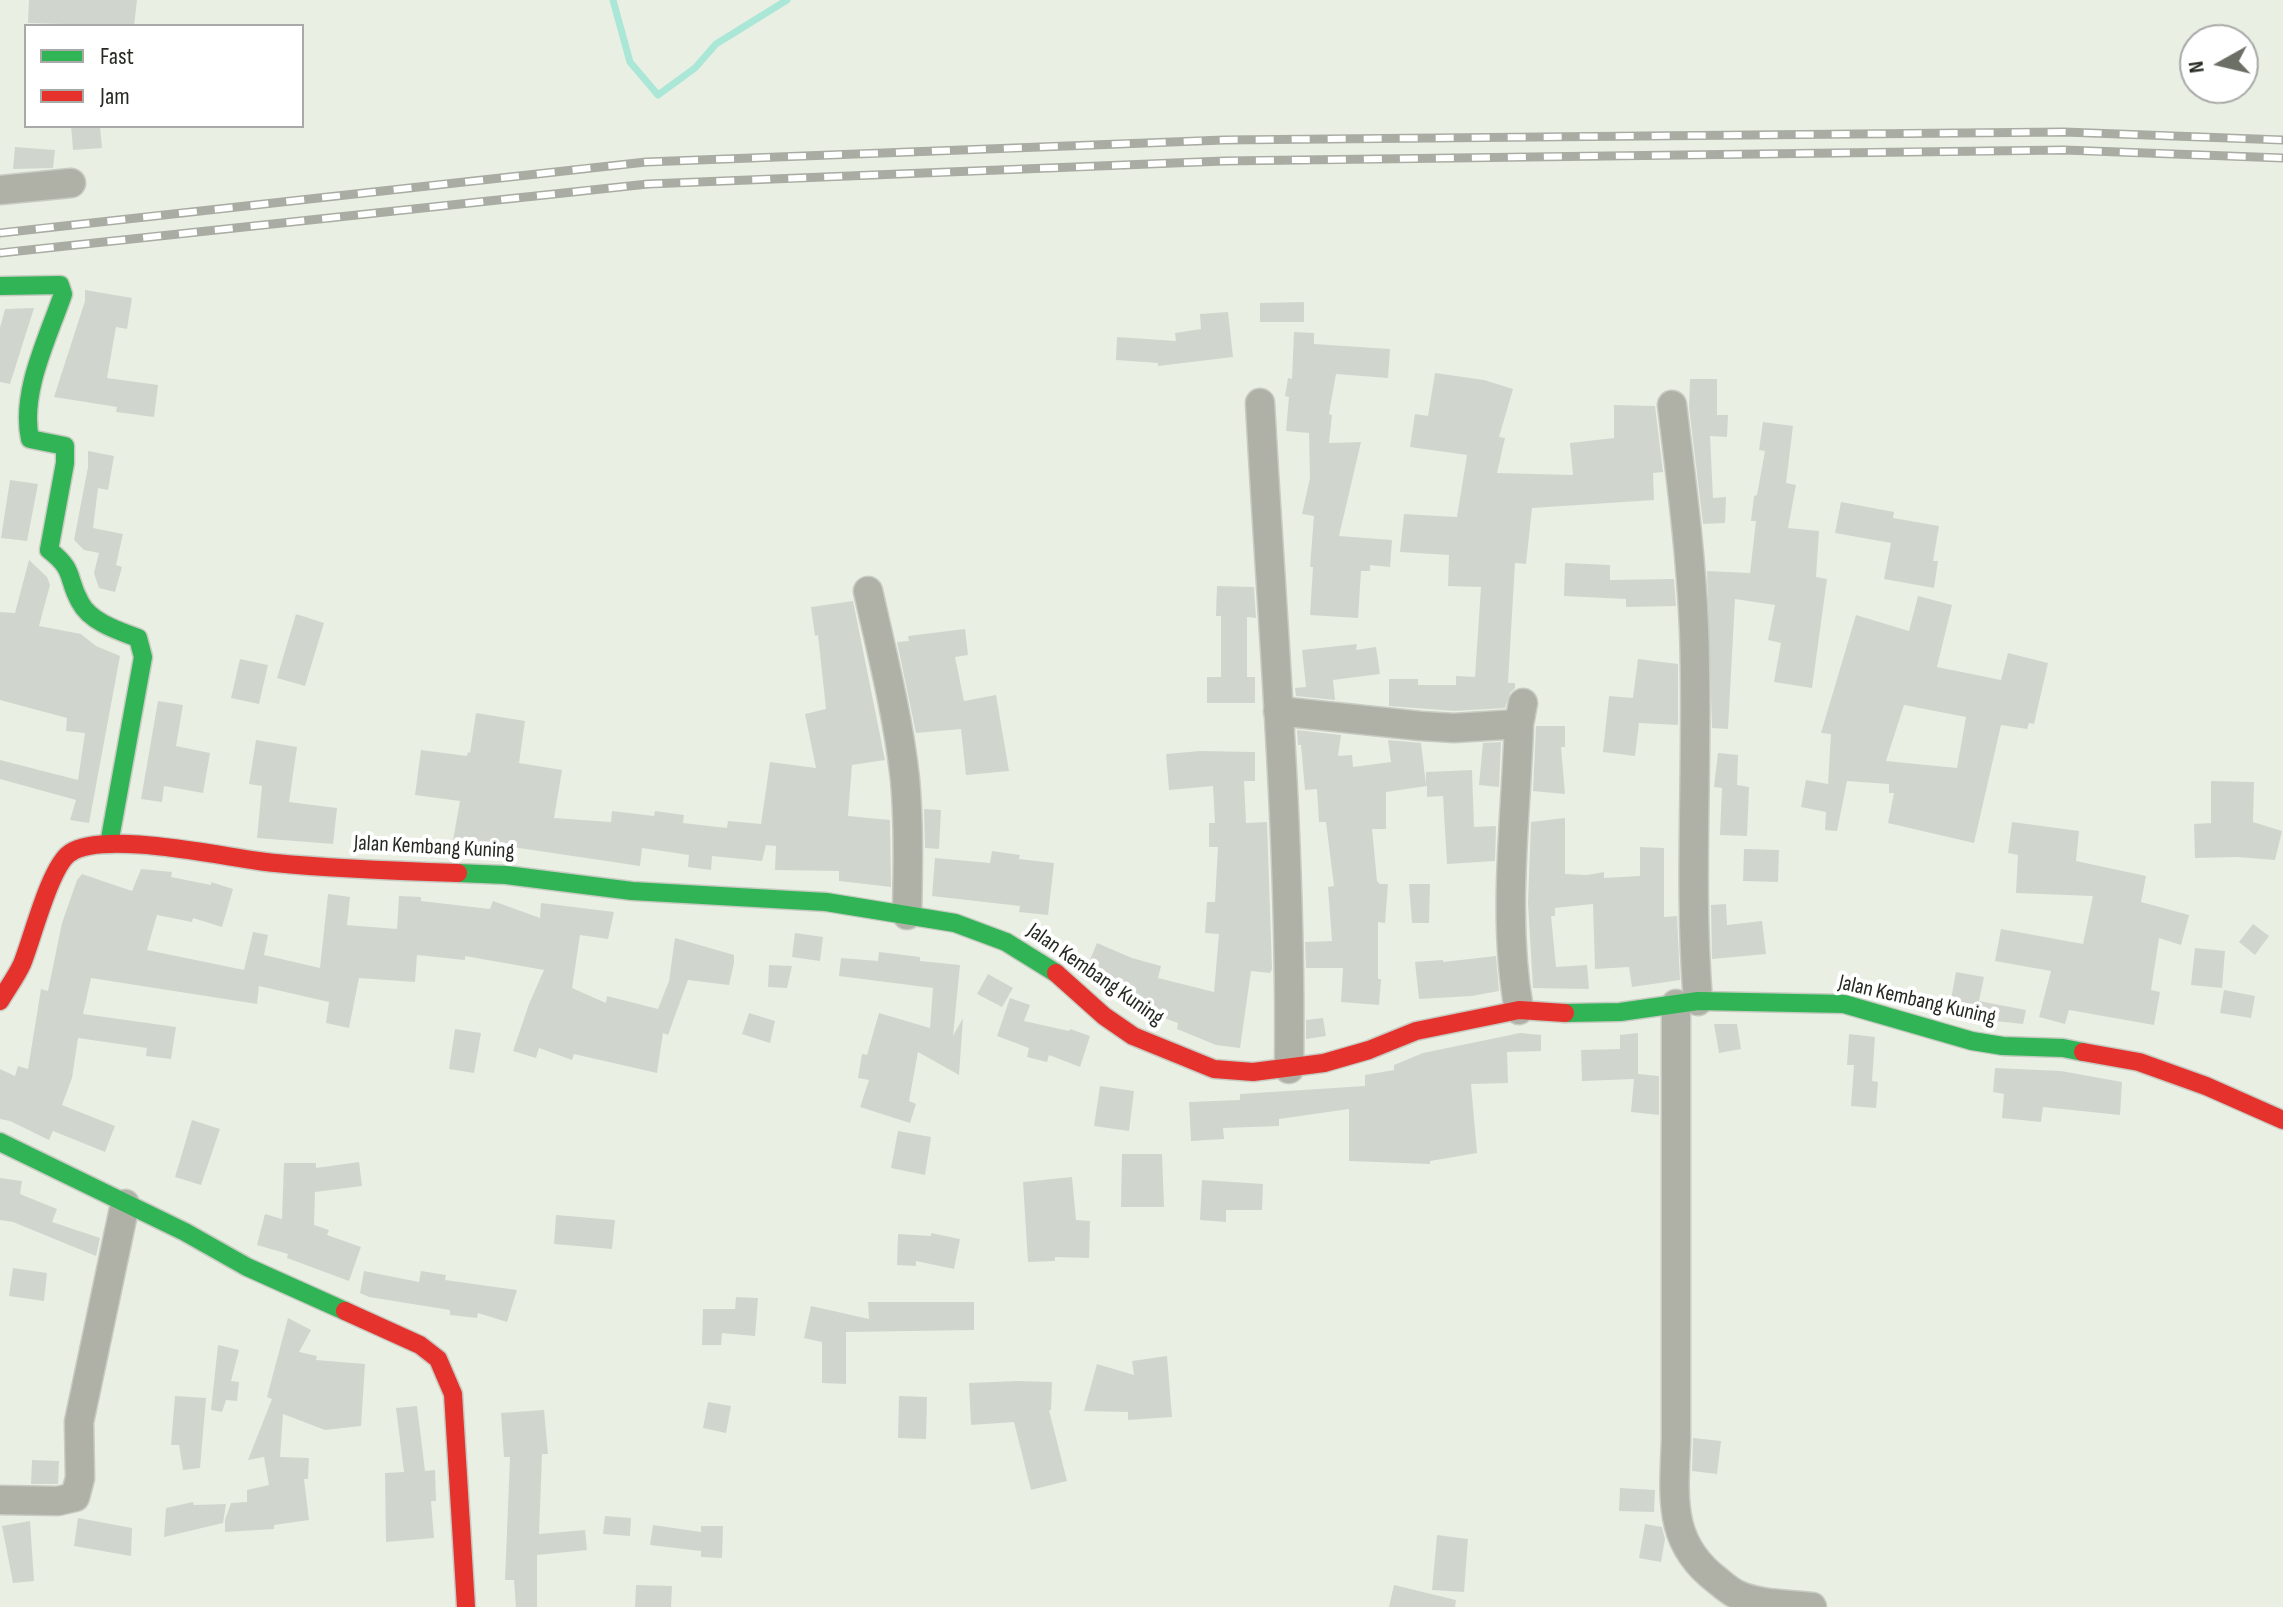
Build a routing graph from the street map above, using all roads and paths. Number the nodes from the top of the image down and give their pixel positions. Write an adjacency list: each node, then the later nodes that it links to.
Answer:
1 (71, 183): 2 (street)
2 (0, 190)
3 (0, 286): 8 (street)
4 (1260, 403): 7 (street)
5 (1672, 405): 11 (street)
6 (868, 591): 9 (street)
7 (1278, 711): 12 (street); 13 (street)
8 (109, 844): 9 (street, Jalan Kembang Kuning); 10 (street, Jalan Kembang Kuning)
9 (907, 915): 13 (street, Jalan Kembang Kuning)
10 (0, 1001)
11 (1687, 1003): 12 (street, Jalan Kembang Kuning); 14 (street, Jalan Kembang Kuning); 19 (street)
12 (1519, 1010): 13 (street, Jalan Kembang Kuning)
13 (1289, 1069)
14 (2283, 1120)
15 (0, 1142): 16 (street)
16 (125, 1204): 17 (street); 18 (street)
17 (0, 1500)
18 (466, 1607)
19 (1812, 1607)

